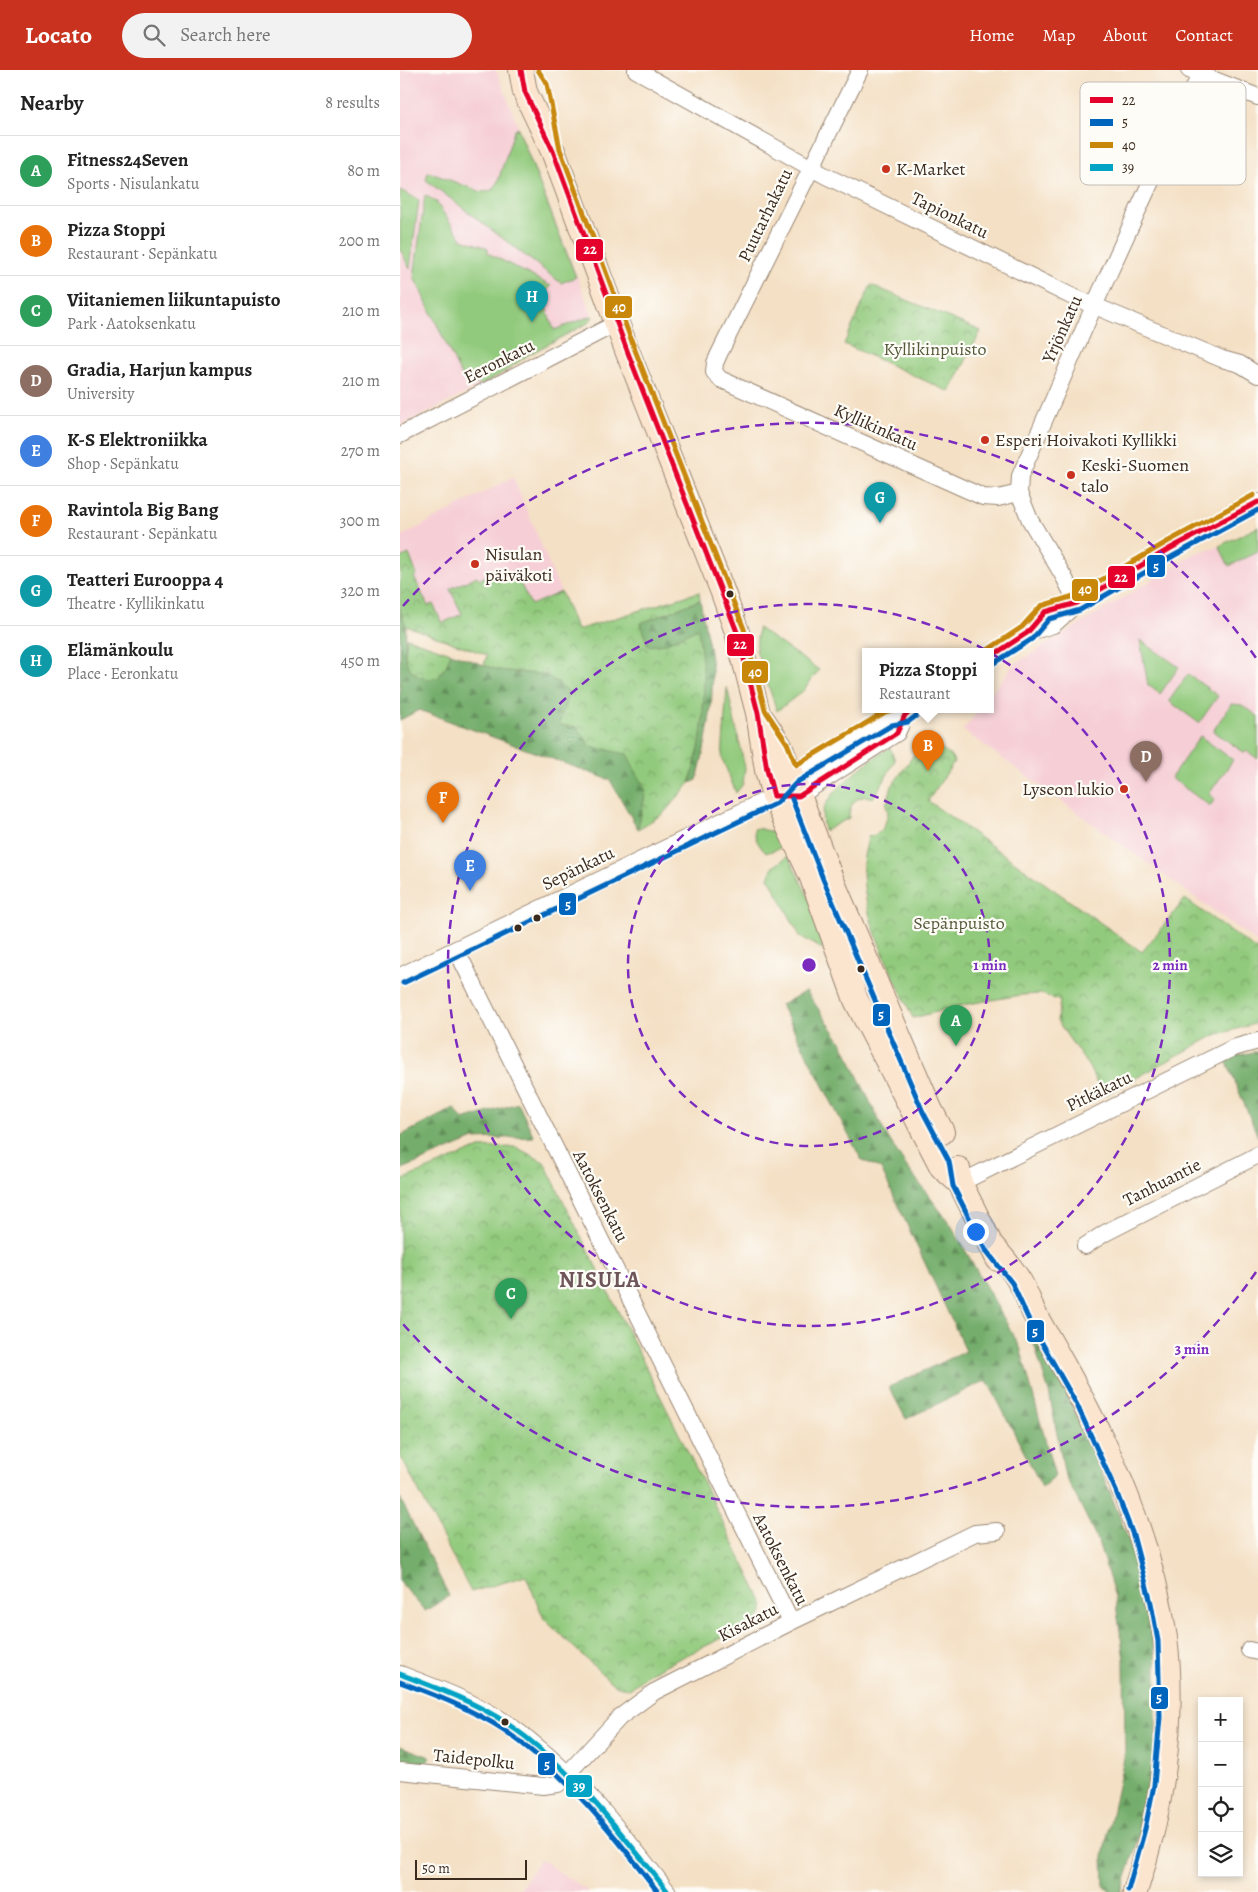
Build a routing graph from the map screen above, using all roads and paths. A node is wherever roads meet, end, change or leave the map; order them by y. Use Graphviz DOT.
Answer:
graph roads {
  1 [pos="521,70"];
  2 [pos="529,70"];
  3 [pos="636,70"];
  4 [pos="860,70"];
  5 [pos="1197,72"];
  6 [pos="1221,82"];
  7 [pos="1246,92"];
  8 [pos="1258,97"];
  9 [pos="553,151"];
  10 [pos="810,168"];
  11 [pos="1147,185"];
  12 [pos="1094,306"];
  13 [pos="617,323"];
  14 [pos="1258,374"];
  15 [pos="720,379"];
  16 [pos="400,435"];
  17 [pos="1019,494"];
  18 [pos="1258,502"];
  19 [pos="1077,603"];
  20 [pos="994,654"];
  21 [pos="758,712"];
  22 [pos="908,713"];
  23 [pos="796,786"];
  24 [pos="774,796"];
  25 [pos="456,949"];
  26 [pos="400,976"];
  27 [pos="1258,1041"];
  28 [pos="1258,1155"];
  29 [pos="960,1183"];
  30 [pos="1085,1246"];
  31 [pos="997,1531"];
  32 [pos="791,1622"];
  33 [pos="400,1674"];
  34 [pos="400,1771"];
  35 [pos="569,1773"];
  36 [pos="668,1892"];
  37 [pos="1135,1892"];
  1 -- 9 [label="main road"];
  2 -- 9 [label="main road"];
  3 -- 10 [label="street, Tapionkatu"];
  4 -- 10 [label="street, Puutarhakatu"];
  5 -- 6 [label="street"];
  7 -- 8 [label="street"];
  9 -- 13 [label="main road"];
  10 -- 12 [label="street, Tapionkatu"];
  10 -- 15 [label="street, Puutarhakatu"];
  11 -- 12 [label="street, Yrjönkatu"];
  12 -- 14 [label="street, Tapionkatu"];
  12 -- 17 [label="street, Yrjönkatu"];
  13 -- 16 [label="street, Eeronkatu"];
  13 -- 21 [label="main road"];
  15 -- 17 [label="street, Kyllikinkatu"];
  17 -- 19 [label="street"];
  18 -- 19 [label="street"];
  19 -- 20 [label="street"];
  21 -- 23 [label="main road"];
  21 -- 24 [label="main road"];
  22 -- 23 [label="street"];
  23 -- 24 [label="street, Sepänkatu"];
  23 -- 29 [label="main road"];
  24 -- 25 [label="street, Sepänkatu"];
  24 -- 29 [label="main road"];
  25 -- 26 [label="street, Sepänkatu"];
  25 -- 32 [label="street, Aatoksenkatu"];
  27 -- 29 [label="street, Pitkäkatu"];
  28 -- 30 [label="street, Tanhuantie"];
  29 -- 37 [label="main road"];
  31 -- 32 [label="street, Kisakatu"];
  32 -- 35 [label="street, Kisakatu"];
  33 -- 35 [label="street"];
  34 -- 35 [label="street, Taidepolku"];
  35 -- 36 [label="street"];
}
